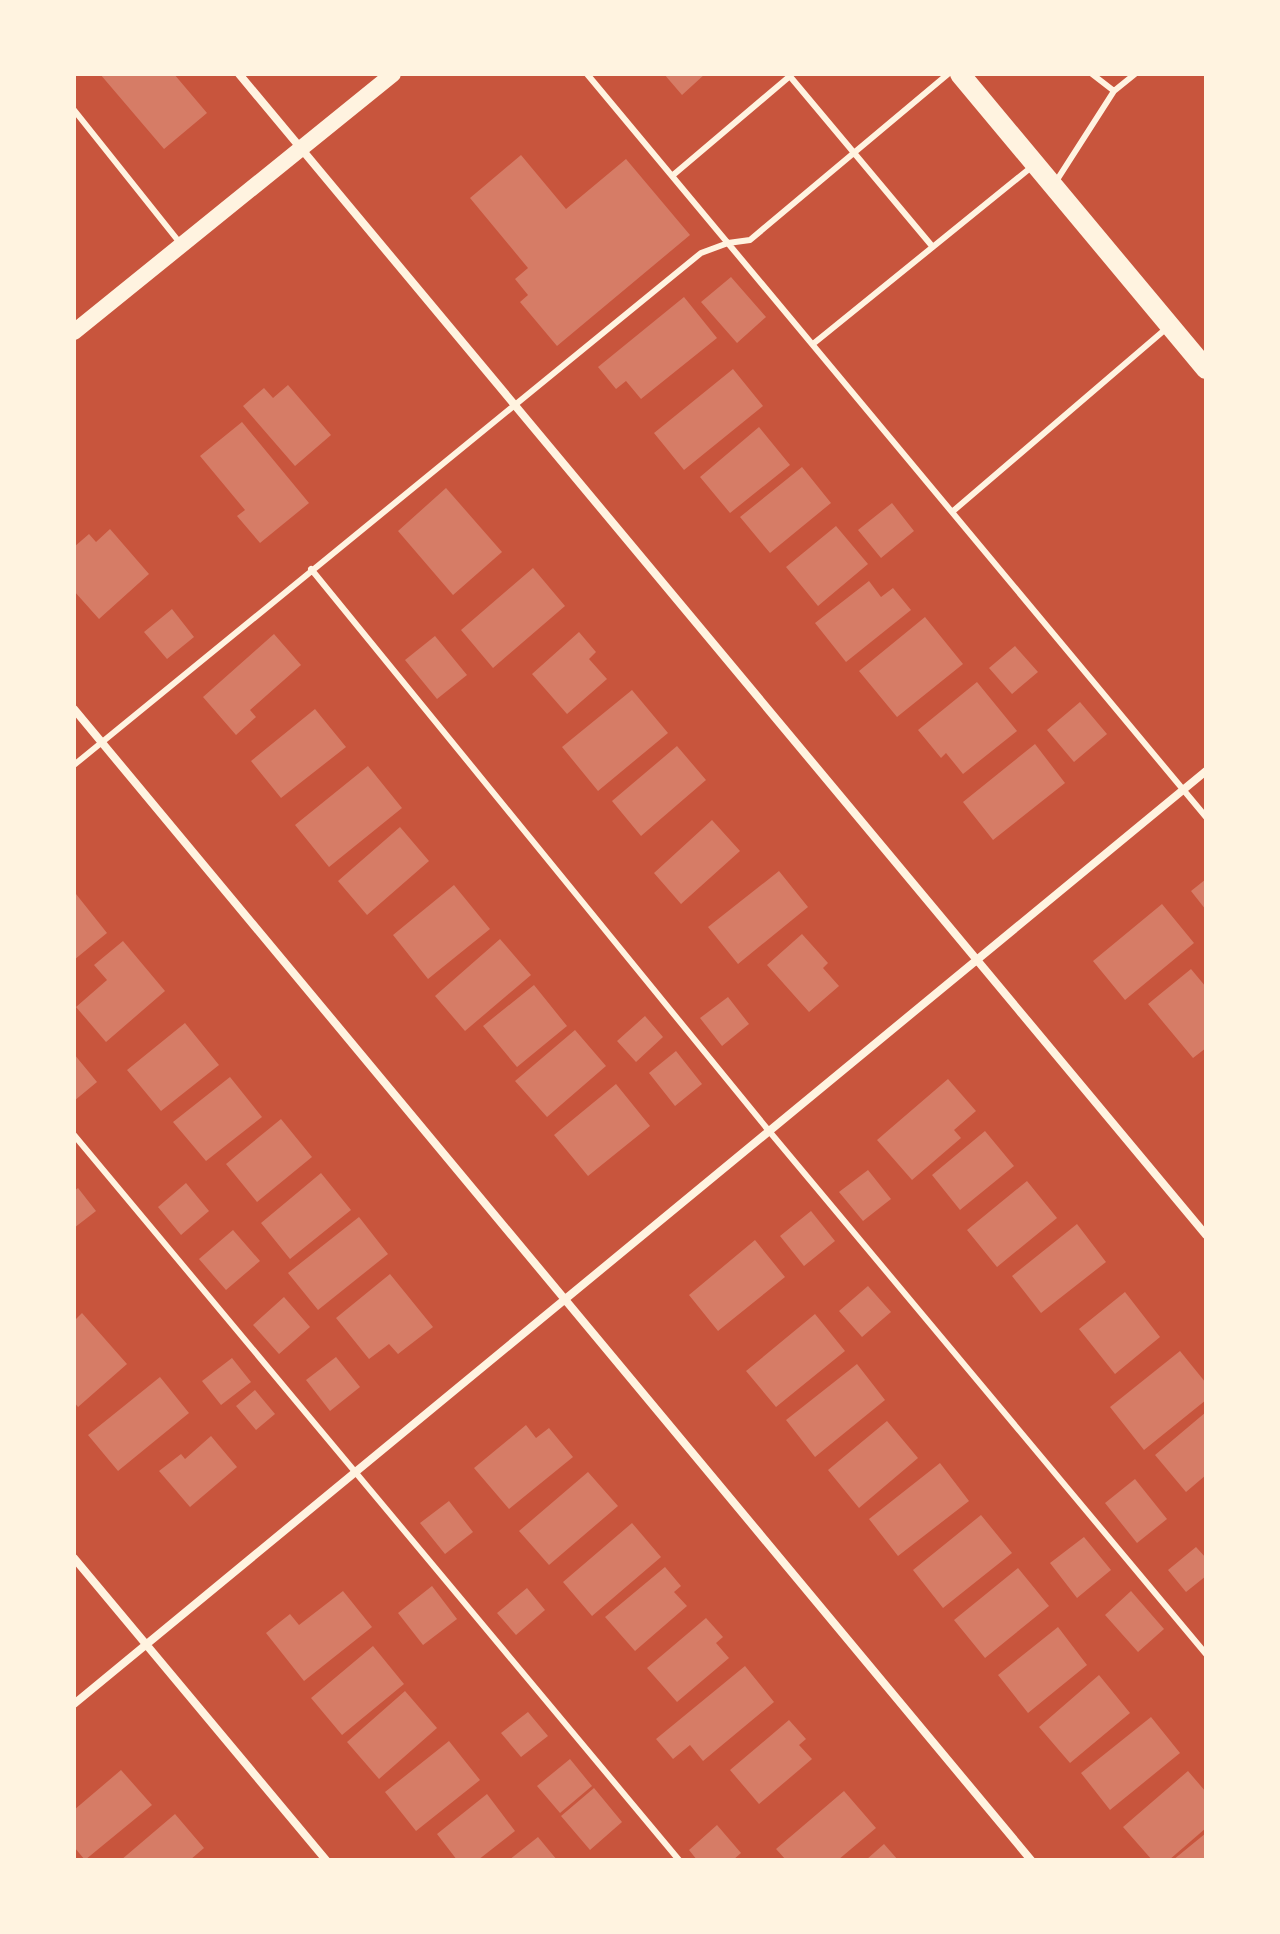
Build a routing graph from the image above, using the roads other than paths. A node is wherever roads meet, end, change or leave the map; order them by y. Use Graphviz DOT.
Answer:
graph roads {
  1 [pos="239,74"];
  2 [pos="393,74"];
  3 [pos="587,74"];
  4 [pos="948,74"];
  5 [pos="960,74"];
  6 [pos="1092,74"];
  7 [pos="1135,74"];
  8 [pos="789,75"];
  9 [pos="1114,91"];
  10 [pos="74,110"];
  11 [pos="302,150"];
  12 [pos="852,154"];
  13 [pos="1035,164"];
  14 [pos="672,176"];
  15 [pos="1053,186"];
  16 [pos="728,243"];
  17 [pos="182,246"];
  18 [pos="932,246"];
  19 [pos="1170,326"];
  20 [pos="74,332"];
  21 [pos="813,344"];
  22 [pos="1206,369"];
  23 [pos="514,404"];
  24 [pos="952,512"];
  25 [pos="311,569"];
  26 [pos="74,709"];
  27 [pos="101,742"];
  28 [pos="74,765"];
  29 [pos="1206,771"];
  30 [pos="1183,790"];
  31 [pos="1206,817"];
  32 [pos="977,960"];
  33 [pos="769,1131"];
  34 [pos="74,1135"];
  35 [pos="1206,1235"];
  36 [pos="566,1299"];
  37 [pos="356,1473"];
  38 [pos="74,1558"];
  39 [pos="146,1645"];
  40 [pos="1206,1654"];
  41 [pos="74,1704"];
  42 [pos="326,1860"];
  43 [pos="679,1860"];
  44 [pos="1031,1860"];
  1 -- 11 [label="street"];
  2 -- 11 [label="main road"];
  3 -- 14 [label="lane"];
  4 -- 12 [label="lane"];
  5 -- 13 [label="main road"];
  6 -- 9 [label="lane"];
  7 -- 9 [label="lane"];
  8 -- 12 [label="lane"];
  8 -- 14 [label="lane"];
  9 -- 15 [label="lane"];
  10 -- 17 [label="lane"];
  11 -- 17 [label="main road"];
  11 -- 23 [label="street"];
  12 -- 16 [label="lane"];
  12 -- 18 [label="lane"];
  13 -- 15 [label="main road"];
  13 -- 18 [label="lane"];
  14 -- 16 [label="lane"];
  15 -- 19 [label="main road"];
  16 -- 21 [label="lane"];
  16 -- 23 [label="lane"];
  17 -- 20 [label="main road"];
  18 -- 21 [label="lane"];
  19 -- 22 [label="main road"];
  19 -- 24 [label="lane"];
  21 -- 24 [label="lane"];
  23 -- 25 [label="lane"];
  23 -- 32 [label="street"];
  24 -- 30 [label="lane"];
  25 -- 27 [label="lane"];
  25 -- 33 [label="lane"];
  26 -- 27 [label="street"];
  27 -- 28 [label="lane"];
  27 -- 36 [label="street"];
  29 -- 30 [label="street"];
  30 -- 31 [label="lane"];
  30 -- 32 [label="street"];
  32 -- 33 [label="street"];
  32 -- 35 [label="street"];
  33 -- 36 [label="street"];
  33 -- 40 [label="lane"];
  34 -- 37 [label="lane"];
  36 -- 37 [label="street"];
  36 -- 44 [label="street"];
  37 -- 39 [label="street"];
  37 -- 43 [label="lane"];
  38 -- 39 [label="street"];
  39 -- 41 [label="street"];
  39 -- 42 [label="street"];
}
